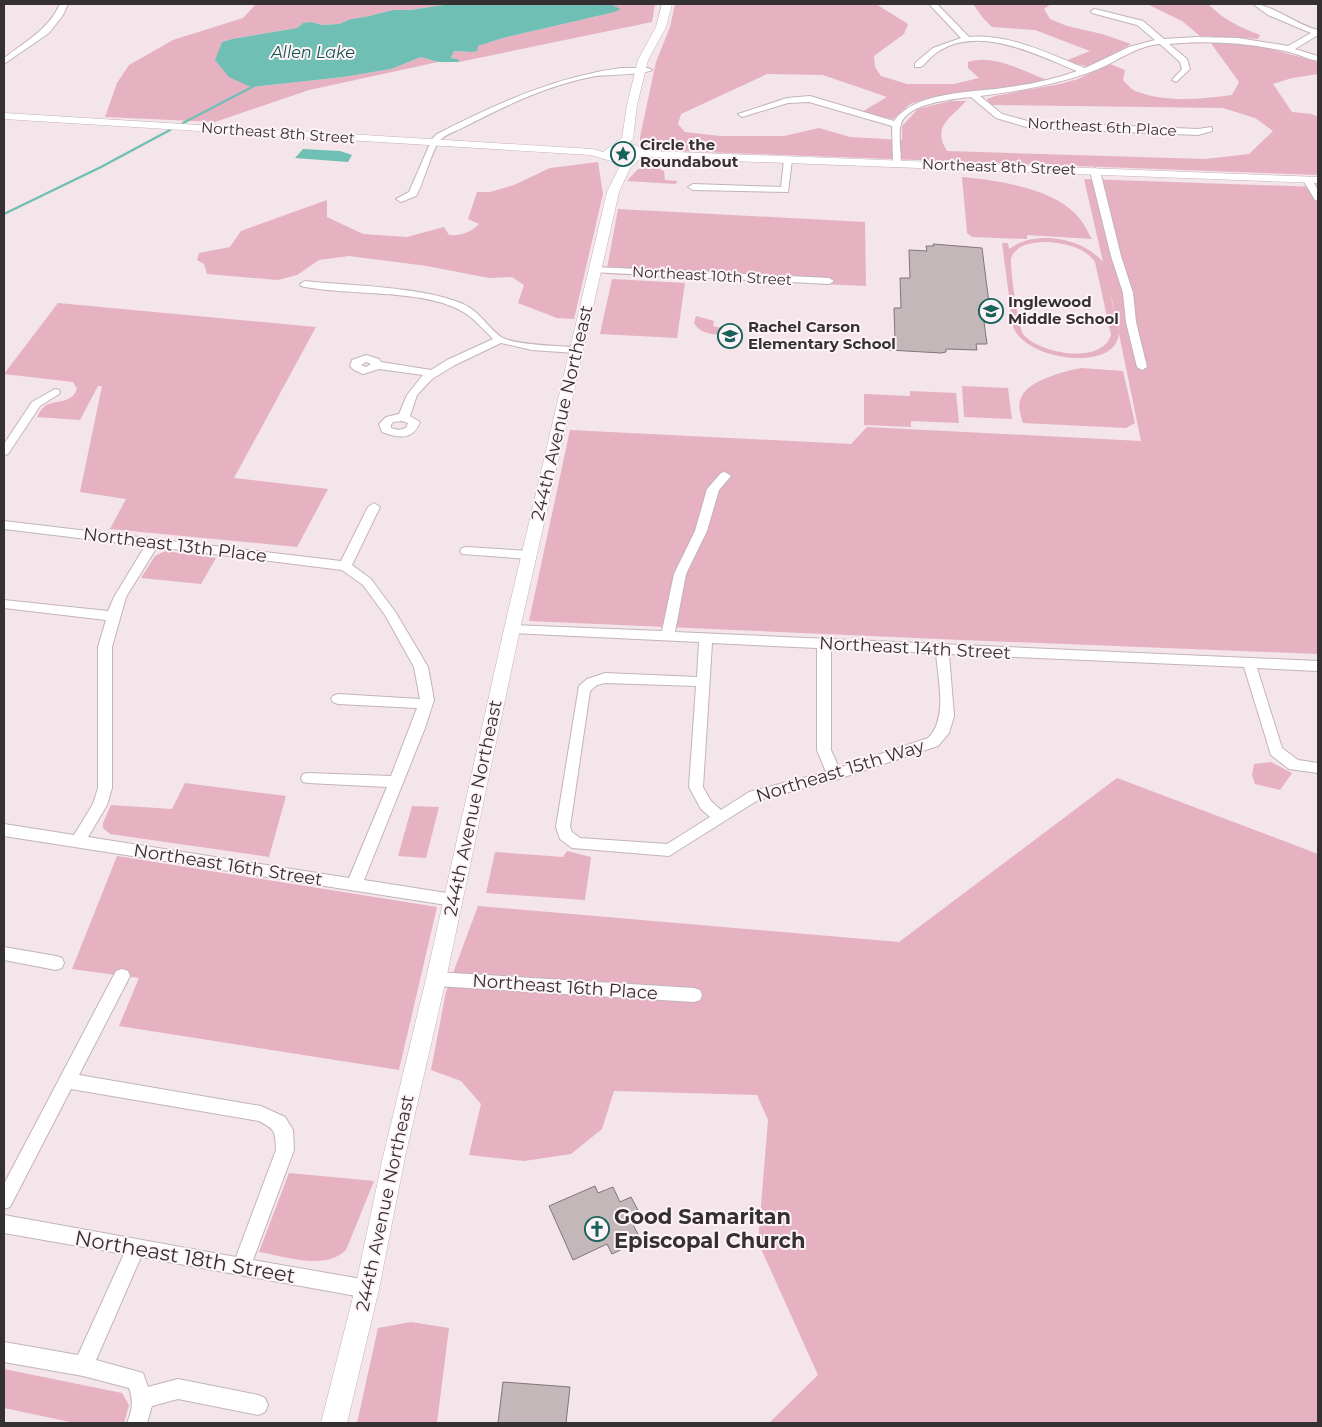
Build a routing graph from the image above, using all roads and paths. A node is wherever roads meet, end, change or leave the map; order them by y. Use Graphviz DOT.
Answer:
graph roads {
  1 [pos="64,4"];
  2 [pos="667,4"];
  3 [pos="933,4"];
  4 [pos="1257,4"];
  5 [pos="1095,11"];
  6 [pos="1317,32"];
  7 [pos="966,39"];
  8 [pos="1161,42"];
  9 [pos="1289,49"];
  10 [pos="1318,59"];
  11 [pos="4,62"];
  12 [pos="918,65"];
  13 [pos="644,70"];
  14 [pos="1084,71"];
  15 [pos="1176,80"];
  16 [pos="974,95"];
  17 [pos="742,114"];
  18 [pos="4,116"];
  19 [pos="896,124"];
  20 [pos="1209,130"];
  21 [pos="434,144"];
  22 [pos="613,152"];
  23 [pos="634,154"];
  24 [pos="788,160"];
  25 [pos="897,163"];
  26 [pos="1095,171"];
  27 [pos="1313,180"];
  28 [pos="693,187"];
  29 [pos="613,192"];
  30 [pos="1318,198"];
  31 [pos="402,199"];
  32 [pos="595,270"];
  33 [pos="829,281"];
  34 [pos="305,284"];
  35 [pos="500,340"];
  36 [pos="575,350"];
  37 [pos="377,365"];
  38 [pos="1142,367"];
  39 [pos="432,373"];
  40 [pos="55,392"];
  41 [pos="404,417"];
  42 [pos="4,452"];
  43 [pos="725,476"];
  44 [pos="374,507"];
  45 [pos="4,525"];
  46 [pos="152,543"];
  47 [pos="466,551"];
  48 [pos="529,555"];
  49 [pos="345,566"];
  50 [pos="4,604"];
  51 [pos="112,616"];
  52 [pos="512,629"];
  53 [pos="668,636"];
  54 [pos="706,638"];
  55 [pos="824,643"];
  56 [pos="942,649"];
  57 [pos="1249,663"];
  58 [pos="1318,666"];
  59 [pos="703,682"];
  60 [pos="338,699"];
  61 [pos="426,704"];
  62 [pos="1318,768"];
  63 [pos="835,775"];
  64 [pos="308,778"];
  65 [pos="396,782"];
  66 [pos="719,818"];
  67 [pos="4,830"];
  68 [pos="78,842"];
  69 [pos="354,885"];
  70 [pos="453,900"];
  71 [pos="4,954"];
  72 [pos="56,962"];
  73 [pos="122,976"];
  74 [pos="436,979"];
  75 [pos="694,995"];
  76 [pos="67,1081"];
  77 [pos="4,1201"];
  78 [pos="4,1224"];
  79 [pos="136,1248"];
  80 [pos="241,1266"];
  81 [pos="367,1289"];
  82 [pos="4,1352"];
  83 [pos="83,1366"];
  84 [pos="143,1398"];
  85 [pos="258,1405"];
  86 [pos="138,1423"];
  87 [pos="334,1423"];
  1 -- 11 [label="street"];
  2 -- 13 [label="street, 244th Avenue Northeast"];
  3 -- 7 [label="street"];
  4 -- 6 [label="street"];
  5 -- 8 [label="street"];
  6 -- 9 [label="street"];
  7 -- 12 [label="street"];
  7 -- 14 [label="street"];
  8 -- 9 [label="street"];
  8 -- 14 [label="street"];
  8 -- 15 [label="street"];
  9 -- 10 [label="street"];
  13 -- 21 [label="street"];
  13 -- 22 [label="street, 244th Avenue Northeast"];
  13 -- 23 [label="street, 244th Avenue Northeast"];
  14 -- 16 [label="street"];
  16 -- 19 [label="street"];
  16 -- 20 [label="street, Northeast 6th Place"];
  17 -- 19 [label="street"];
  18 -- 21 [label="street, Northeast 8th Street"];
  19 -- 25 [label="street"];
  21 -- 22 [label="street, Northeast 8th Street"];
  21 -- 31 [label="street"];
  22 -- 23 [label="street, Northeast 8th Street"];
  22 -- 29 [label="street, 244th Avenue Northeast"];
  23 -- 24 [label="street, Northeast 8th Street"];
  23 -- 29 [label="street, 244th Avenue Northeast"];
  24 -- 25 [label="street, Northeast 8th Street"];
  24 -- 28 [label="street"];
  25 -- 26 [label="street, Northeast 8th Street"];
  26 -- 27 [label="street, Northeast 8th Street"];
  26 -- 38 [label="street"];
  27 -- 30 [label="street"];
  29 -- 32 [label="street, 244th Avenue Northeast"];
  32 -- 33 [label="street, Northeast 10th Street"];
  32 -- 36 [label="street, 244th Avenue Northeast"];
  34 -- 35 [label="street"];
  35 -- 36 [label="street"];
  35 -- 39 [label="street"];
  36 -- 48 [label="street, 244th Avenue Northeast"];
  37 -- 39 [label="street"];
  39 -- 41 [label="street"];
  40 -- 42 [label="street"];
  43 -- 53 [label="street"];
  44 -- 49 [label="street"];
  45 -- 46 [label="street, Northeast 13th Place"];
  46 -- 49 [label="street, Northeast 13th Place"];
  46 -- 51 [label="street"];
  47 -- 48 [label="street"];
  48 -- 52 [label="street, 244th Avenue Northeast"];
  49 -- 61 [label="street"];
  50 -- 51 [label="street"];
  51 -- 68 [label="street"];
  52 -- 53 [label="street, Northeast 14th Street"];
  52 -- 70 [label="street, 244th Avenue Northeast"];
  53 -- 54 [label="street, Northeast 14th Street"];
  54 -- 55 [label="street, Northeast 14th Street"];
  54 -- 59 [label="street"];
  55 -- 56 [label="street, Northeast 14th Street"];
  55 -- 63 [label="street"];
  56 -- 57 [label="street, Northeast 14th Street"];
  56 -- 63 [label="street, Northeast 15th Way"];
  57 -- 58 [label="street, Northeast 14th Street"];
  57 -- 62 [label="street"];
  59 -- 66 [label="street"];
  59 -- 66 [label="street, Northeast 15th Way"];
  60 -- 61 [label="street"];
  61 -- 65 [label="street"];
  63 -- 66 [label="street, Northeast 15th Way"];
  64 -- 65 [label="street"];
  65 -- 69 [label="street"];
  67 -- 68 [label="street, Northeast 16th Street"];
  68 -- 69 [label="street, Northeast 16th Street"];
  69 -- 70 [label="street, Northeast 16th Street"];
  70 -- 74 [label="street, 244th Avenue Northeast"];
  71 -- 72 [label="street"];
  73 -- 76 [label="street"];
  74 -- 75 [label="street, Northeast 16th Place"];
  74 -- 81 [label="street, 244th Avenue Northeast"];
  76 -- 77 [label="street"];
  76 -- 80 [label="street"];
  78 -- 79 [label="street, Northeast 18th Street"];
  79 -- 80 [label="street, Northeast 18th Street"];
  79 -- 83 [label="street"];
  80 -- 81 [label="street, Northeast 18th Street"];
  81 -- 87 [label="street, 244th Avenue Northeast"];
  82 -- 83 [label="street"];
  83 -- 84 [label="street"];
  84 -- 85 [label="street"];
  84 -- 86 [label="street"];
}
